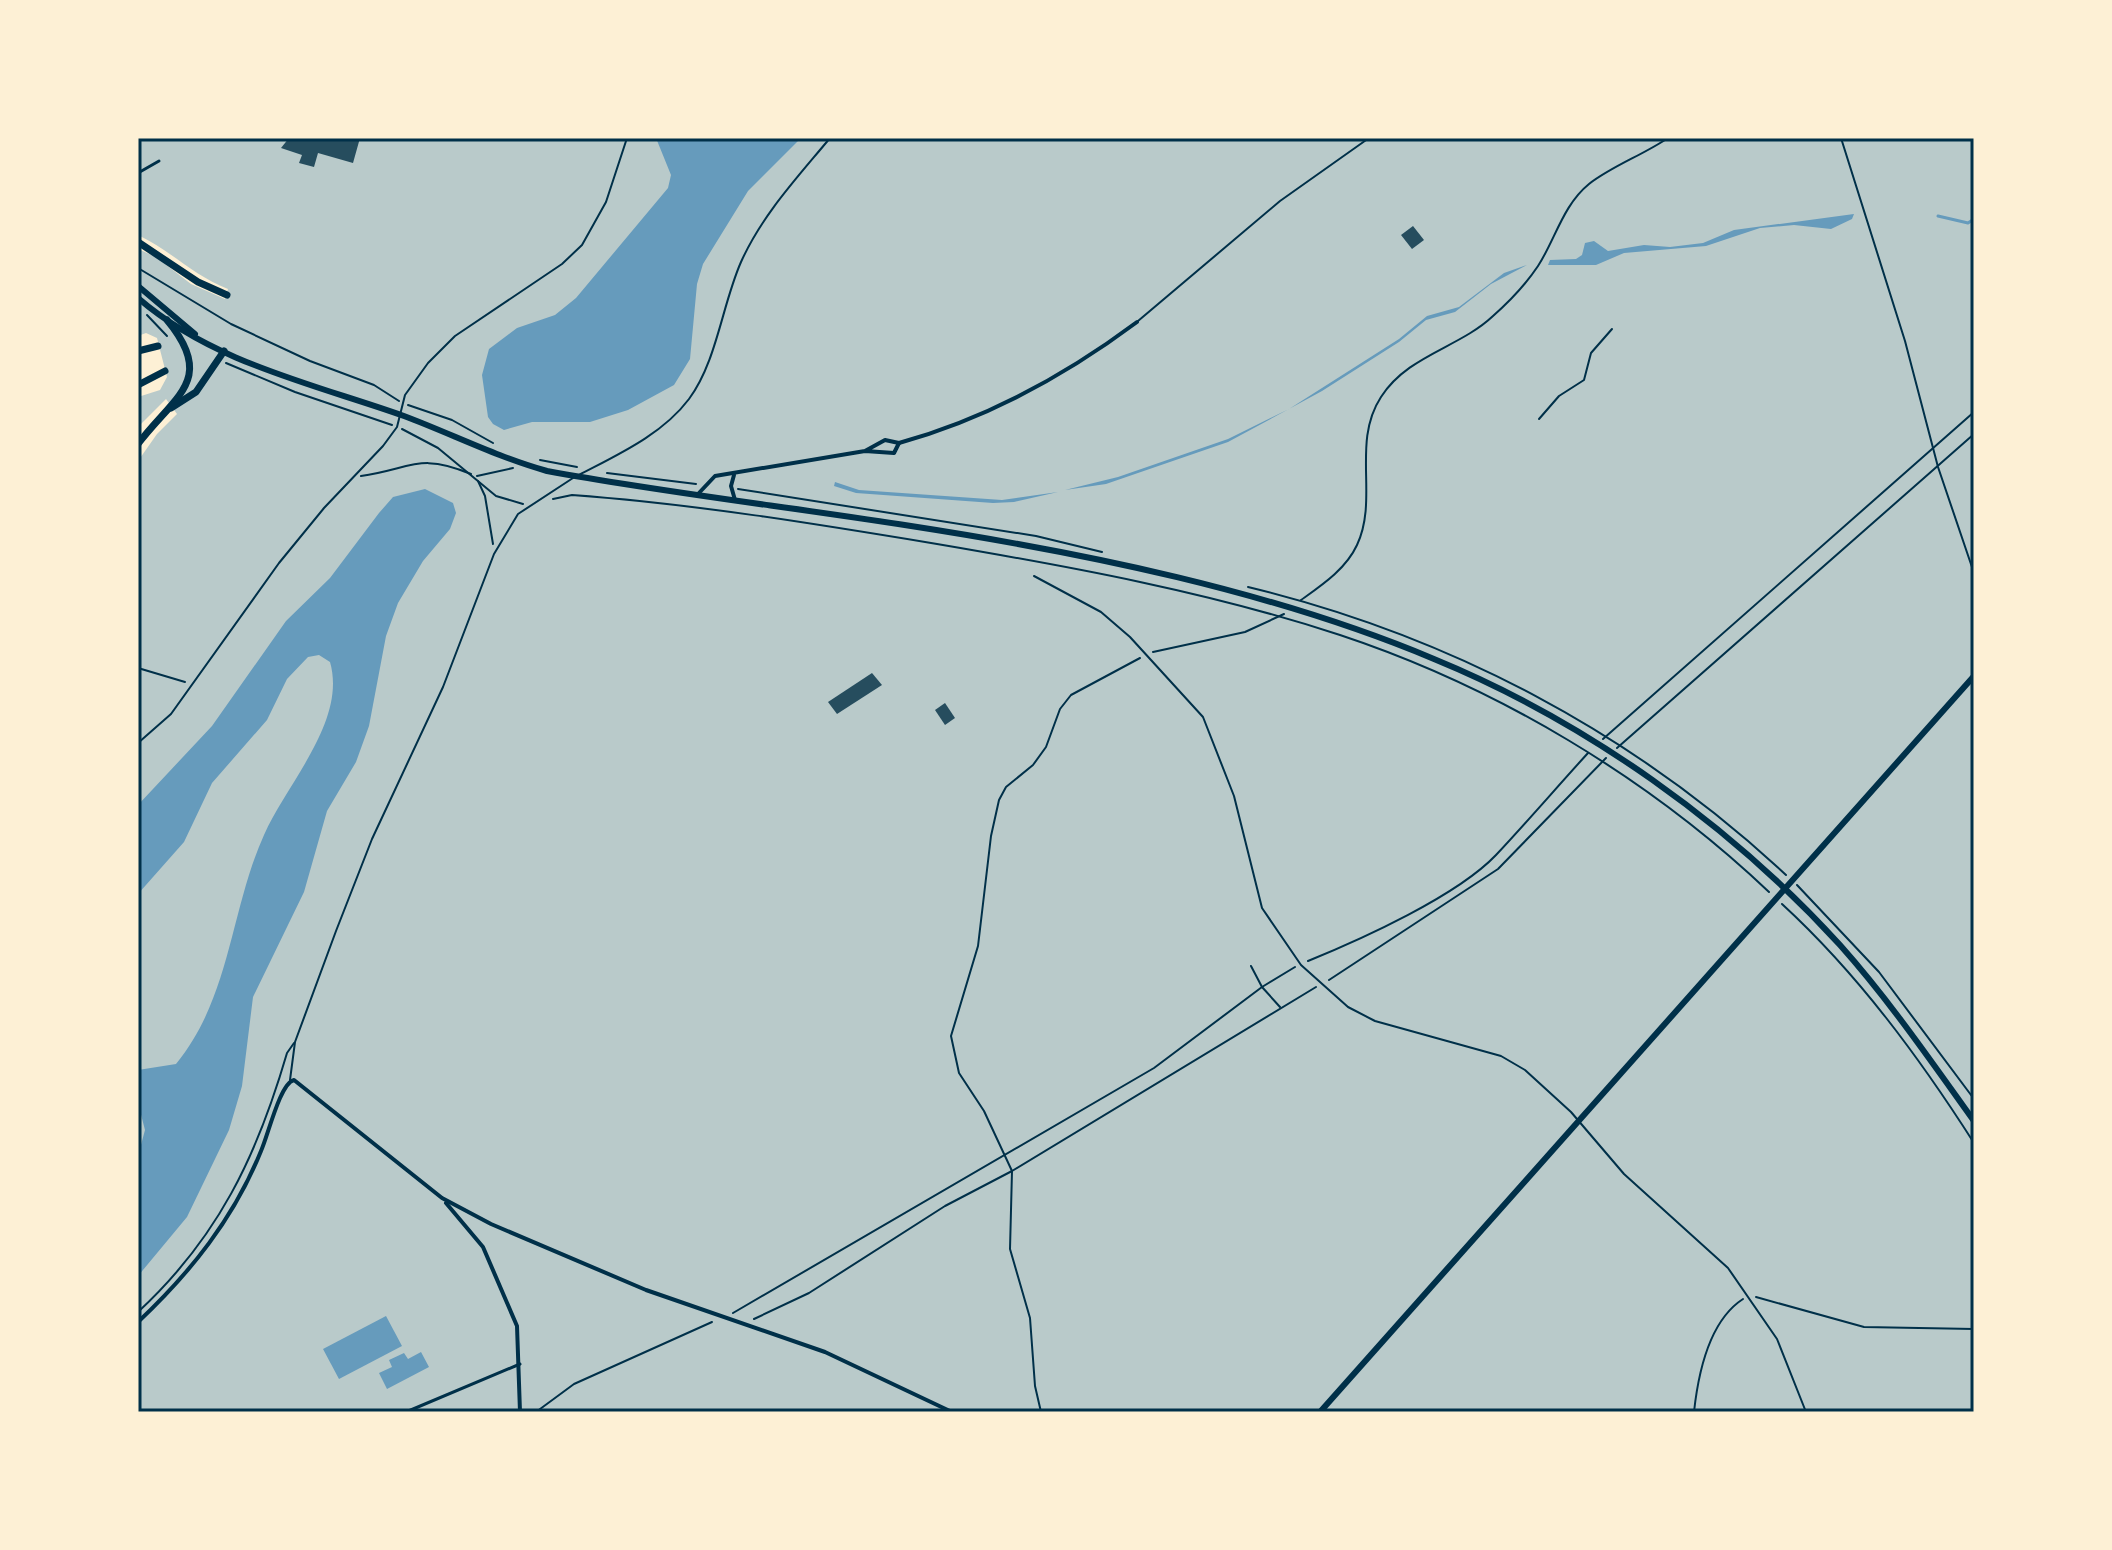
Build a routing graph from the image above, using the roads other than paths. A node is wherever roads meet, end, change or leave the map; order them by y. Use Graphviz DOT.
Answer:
graph roads {
  1 [pos="627,138"];
  2 [pos="830,138"];
  3 [pos="1369,138"];
  4 [pos="159,161"];
  5 [pos="138,173"];
  6 [pos="138,242"];
  7 [pos="138,286"];
  8 [pos="227,295"];
  9 [pos="138,298"];
  10 [pos="167,320"];
  11 [pos="1137,322"];
  12 [pos="208,343"];
  13 [pos="158,346"];
  14 [pos="138,351"];
  15 [pos="224,351"];
  16 [pos="165,371"];
  17 [pos="138,382"];
  18 [pos="166,412"];
  19 [pos="401,415"];
  20 [pos="899,443"];
  21 [pos="138,444"];
  22 [pos="865,451"];
  23 [pos="734,475"];
  24 [pos="576,477"];
  25 [pos="698,494"];
  26 [pos="735,500"];
  27 [pos="1034,576"];
  28 [pos="1974,676"];
  29 [pos="138,743"];
  30 [pos="1784,889"];
  31 [pos="295,1042"];
  32 [pos="290,1080"];
  33 [pos="1578,1121"];
  34 [pos="1974,1121"];
  35 [pos="442,1198"];
  36 [pos="138,1312"];
  37 [pos="138,1322"];
  38 [pos="520,1364"];
  39 [pos="406,1412"];
  40 [pos="520,1412"];
  41 [pos="952,1412"];
  42 [pos="1320,1412"];
  43 [pos="1806,1412"];
  1 -- 19 [label="lane"];
  2 -- 24 [label="lane"];
  3 -- 11 [label="lane"];
  4 -- 5 [label="street"];
  6 -- 8 [label="highway"];
  7 -- 12 [label="main road"];
  9 -- 10 [label="main road"];
  10 -- 12 [label="main road"];
  10 -- 18 [label="highway"];
  11 -- 20 [label="street"];
  12 -- 15 [label="main road"];
  13 -- 14 [label="highway"];
  15 -- 18 [label="highway"];
  15 -- 19 [label="main road"];
  16 -- 17 [label="highway"];
  18 -- 21 [label="highway"];
  19 -- 24 [label="main road"];
  19 -- 29 [label="lane"];
  20 -- 22 [label="street"];
  20 -- 22 [label="street"];
  22 -- 23 [label="street"];
  23 -- 25 [label="street"];
  23 -- 26 [label="street"];
  24 -- 25 [label="main road"];
  24 -- 31 [label="lane"];
  25 -- 26 [label="main road"];
  26 -- 30 [label="main road"];
  27 -- 33 [label="lane"];
  28 -- 30 [label="main road"];
  30 -- 33 [label="main road"];
  30 -- 34 [label="main road"];
  31 -- 32 [label="lane"];
  31 -- 36 [label="lane"];
  32 -- 35 [label="street"];
  32 -- 37 [label="street"];
  33 -- 42 [label="main road"];
  33 -- 43 [label="lane"];
  35 -- 38 [label="street"];
  35 -- 41 [label="street"];
  38 -- 39 [label="street"];
  38 -- 40 [label="street"];
}
